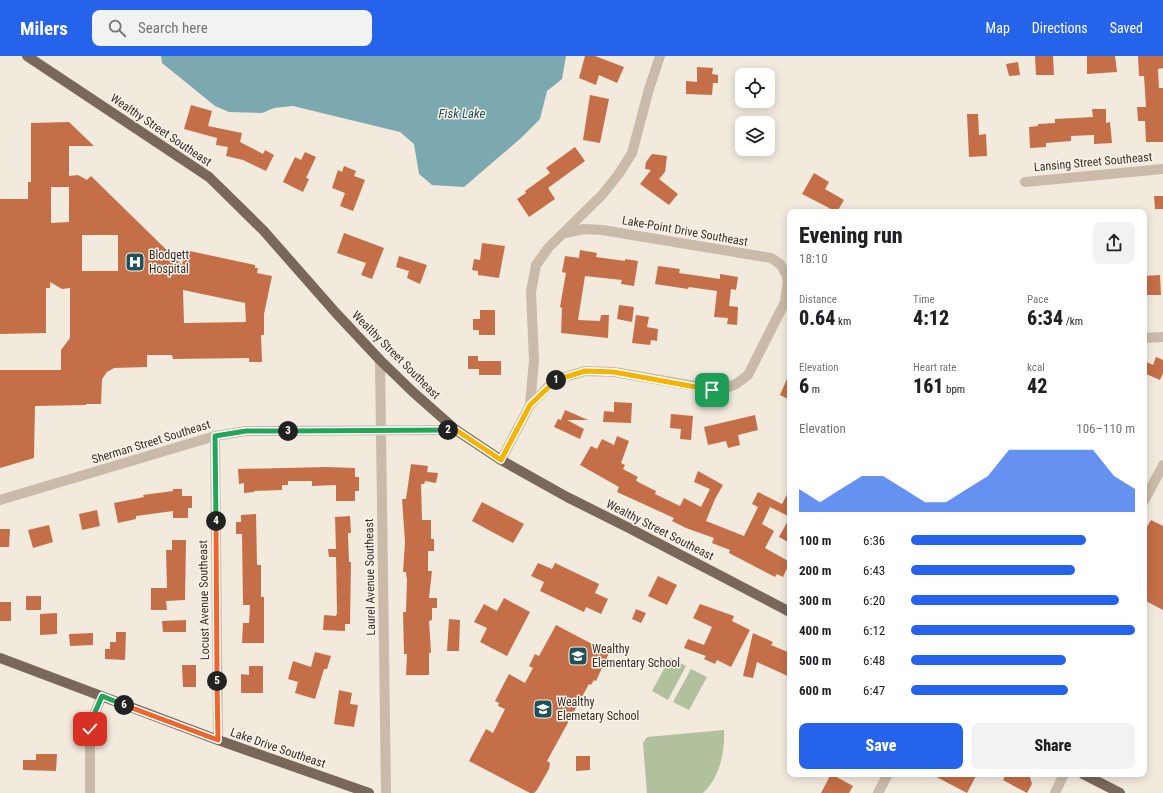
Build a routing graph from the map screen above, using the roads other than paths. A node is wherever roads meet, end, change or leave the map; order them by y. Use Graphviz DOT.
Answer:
graph roads {
  1 [pos="27,56"];
  2 [pos="660,56"];
  3 [pos="1163,169"];
  4 [pos="1025,182"];
  5 [pos="565,233"];
  6 [pos="787,278"];
  7 [pos="787,292"];
  8 [pos="1163,336"];
  9 [pos="1147,338"];
  10 [pos="380,360"];
  11 [pos="530,405"];
  12 [pos="380,430"];
  13 [pos="456,430"];
  14 [pos="215,436"];
  15 [pos="501,460"];
  16 [pos="1163,465"];
  17 [pos="1147,495"];
  18 [pos="0,500"];
  19 [pos="787,610"];
  20 [pos="0,658"];
  21 [pos="102,696"];
  22 [pos="218,740"];
  23 [pos="886,777"];
  24 [pos="1063,777"];
  25 [pos="1090,777"];
  26 [pos="90,793"];
  27 [pos="369,793"];
  28 [pos="386,793"];
  29 [pos="878,793"];
  30 [pos="1055,793"];
  31 [pos="1120,793"];
  1 -- 10 [label="main road, Wealthy Street Southeast"];
  2 -- 5 [label="street"];
  3 -- 4 [label="street, Lansing Street Southeast"];
  5 -- 6 [label="street, Lake-Point Drive Southeast"];
  5 -- 11 [label="street"];
  7 -- 11 [label="street, Lake-Point Drive Southeast"];
  8 -- 9 [label="street"];
  10 -- 12 [label="street, Laurel Avenue Southeast"];
  10 -- 13 [label="main road, Wealthy Street Southeast"];
  11 -- 15 [label="street"];
  12 -- 13 [label="street, Sherman Street Southeast"];
  12 -- 14 [label="street, Sherman Street Southeast"];
  12 -- 28 [label="street, Laurel Avenue Southeast"];
  13 -- 15 [label="main road, Wealthy Street Southeast"];
  14 -- 18 [label="street, Sherman Street Southeast"];
  14 -- 22 [label="street, Locust Avenue Southeast"];
  15 -- 19 [label="main road, Wealthy Street Southeast"];
  16 -- 17 [label="street"];
  20 -- 21 [label="main road, Lake Drive Southeast"];
  21 -- 22 [label="main road, Lake Drive Southeast"];
  21 -- 26 [label="street"];
  22 -- 27 [label="main road, Lake Drive Southeast"];
  23 -- 29 [label="street"];
  24 -- 30 [label="street"];
  25 -- 31 [label="main road"];
}
